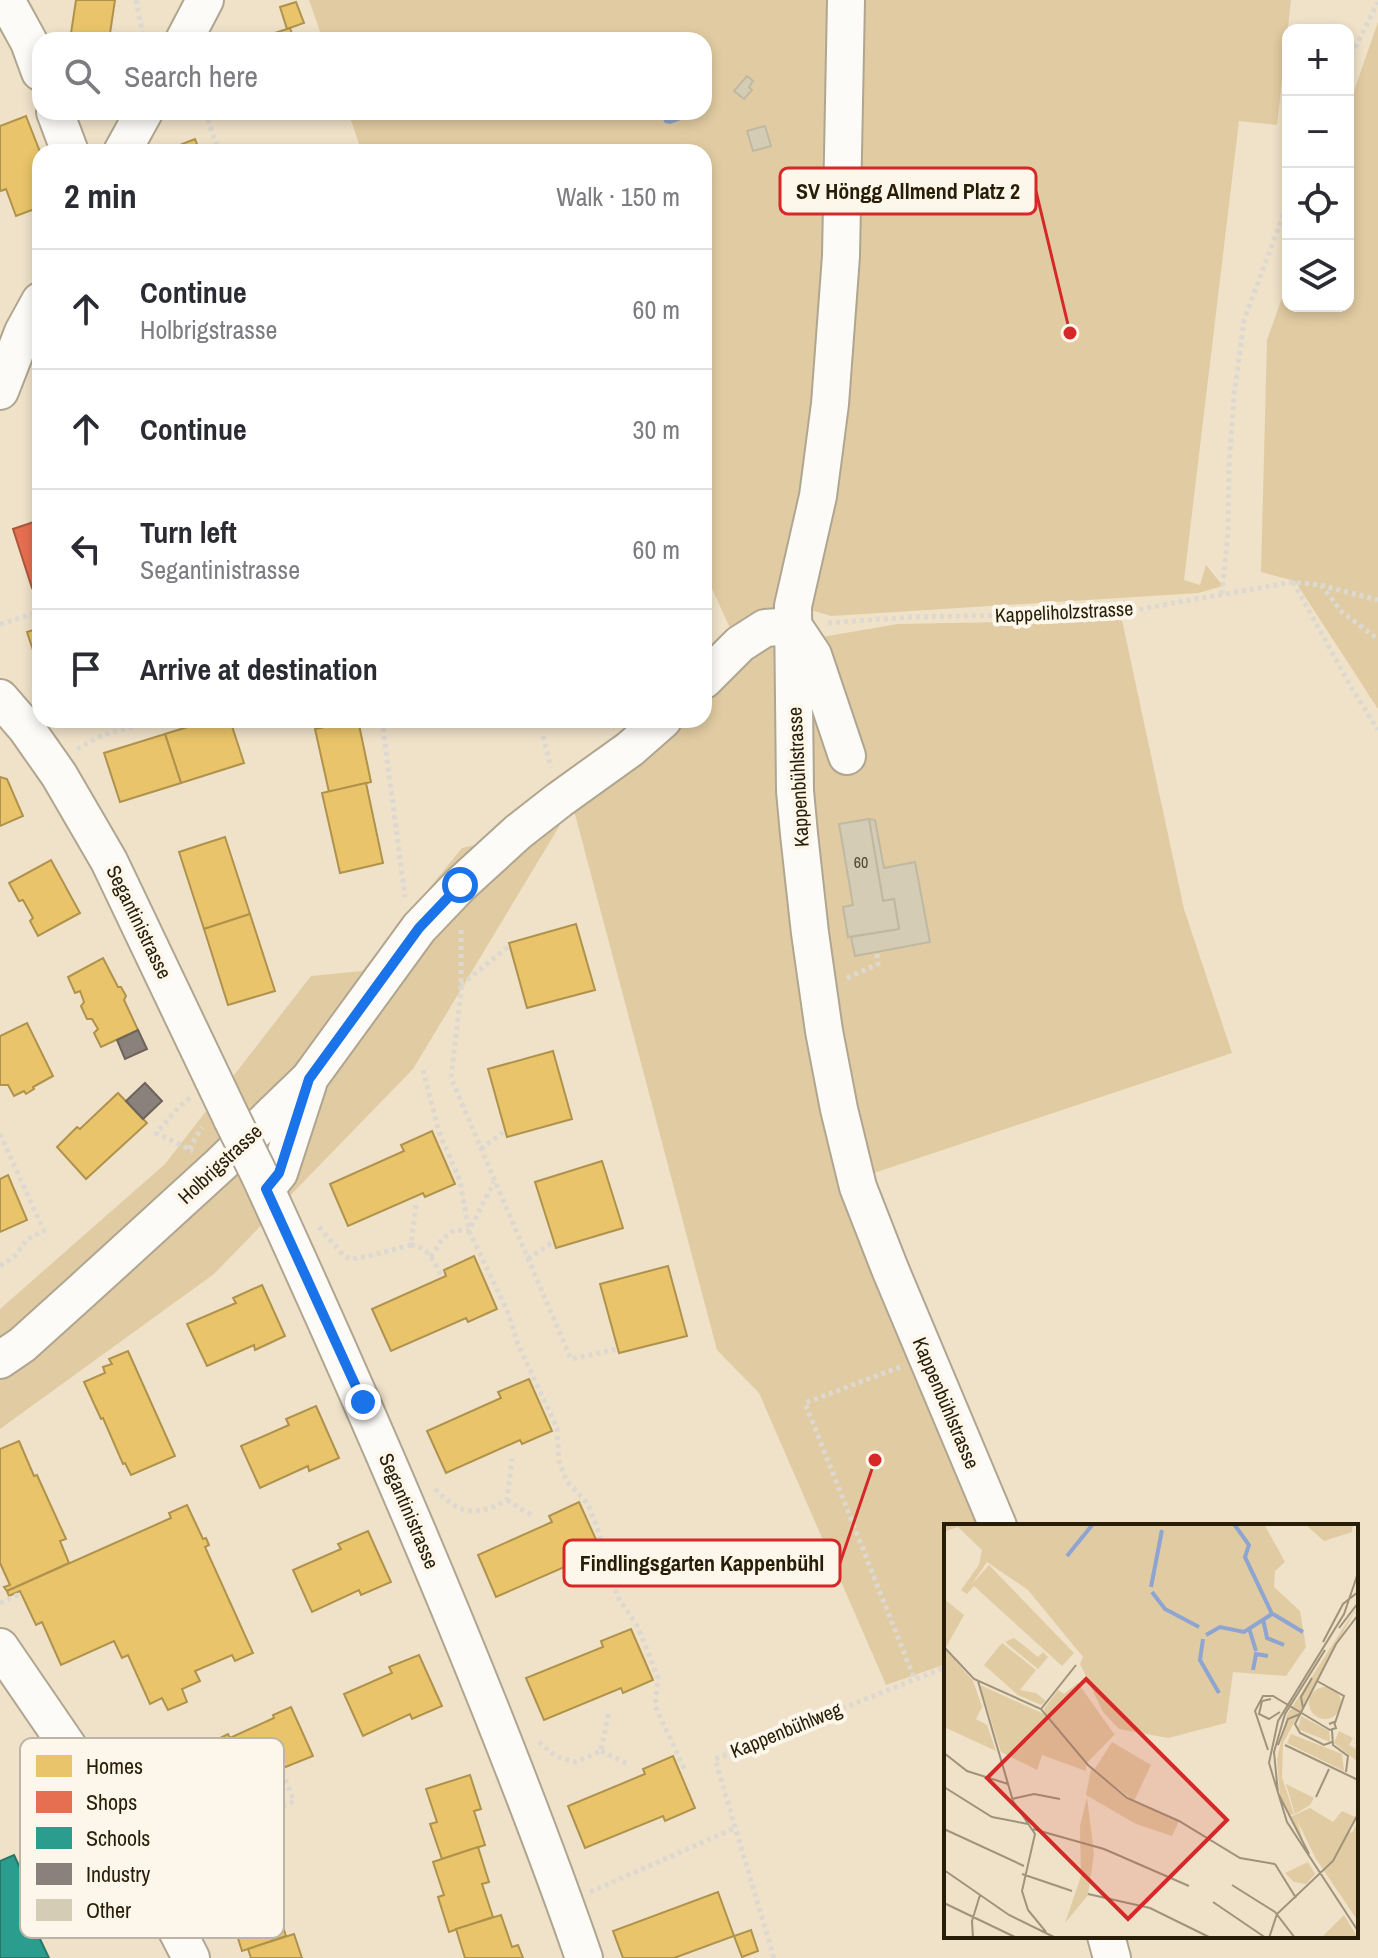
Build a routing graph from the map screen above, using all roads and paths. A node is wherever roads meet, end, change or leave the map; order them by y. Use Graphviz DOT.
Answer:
graph roads {
  1 [pos="6,0"];
  2 [pos="136,0"];
  3 [pos="205,0"];
  4 [pos="846,0"];
  5 [pos="1378,2"];
  6 [pos="142,32"];
  7 [pos="188,32"];
  8 [pos="32,50"];
  9 [pos="1354,50"];
  10 [pos="58,120"];
  11 [pos="140,120"];
  12 [pos="208,120"];
  13 [pos="67,144"];
  14 [pos="126,144"];
  15 [pos="216,144"];
  16 [pos="1282,218"];
  17 [pos="32,320"];
  18 [pos="0,391"];
  19 [pos="1293,582"];
  20 [pos="1320,585"];
  21 [pos="1222,594"];
  22 [pos="1378,600"];
  23 [pos="32,614"];
  24 [pos="0,624"];
  25 [pos="794,626"];
  26 [pos="1378,639"];
  27 [pos="712,672"];
  28 [pos="0,698"];
  29 [pos="128,728"];
  30 [pos="383,728"];
  31 [pos="654,728"];
  32 [pos="1378,730"];
  33 [pos="69,753"];
  34 [pos="847,756"];
  35 [pos="460,885"];
  36 [pos="419,928"];
  37 [pos="509,946"];
  38 [pos="877,952"];
  39 [pos="838,982"];
  40 [pos="461,986"];
  41 [pos="423,1070"];
  42 [pos="309,1079"];
  43 [pos="180,1106"];
  44 [pos="217,1123"];
  45 [pos="505,1131"];
  46 [pos="0,1134"];
  47 [pos="191,1144"];
  48 [pos="182,1146"];
  49 [pos="481,1149"];
  50 [pos="495,1181"];
  51 [pos="262,1182"];
  52 [pos="416,1205"];
  53 [pos="318,1225"];
  54 [pos="469,1231"];
  55 [pos="554,1241"];
  56 [pos="411,1245"];
  57 [pos="431,1257"];
  58 [pos="528,1259"];
  59 [pos="0,1266"];
  60 [pos="442,1278"];
  61 [pos="618,1349"];
  62 [pos="927,1357"];
  63 [pos="0,1360"];
  64 [pos="512,1459"];
  65 [pos="431,1480"];
  66 [pos="507,1500"];
  67 [pos="531,1515"];
  68 [pos="997,1524"];
  69 [pos="22,1593"];
  70 [pos="0,1603"];
  71 [pos="0,1647"];
  72 [pos="944,1668"];
  73 [pos="914,1678"];
  74 [pos="609,1711"];
  75 [pos="533,1731"];
  76 [pos="62,1738"];
  77 [pos="601,1751"];
  78 [pos="628,1764"];
  79 [pos="686,1772"];
  80 [pos="285,1779"];
  81 [pos="284,1806"];
  82 [pos="735,1828"];
  83 [pos="582,1895"];
  84 [pos="181,1938"];
  85 [pos="1107,1938"];
  86 [pos="191,1958"];
  87 [pos="584,1958"];
  88 [pos="774,1958"];
  89 [pos="1112,1958"];
  1 -- 8 [label="street"];
  2 -- 6 [label="path"];
  3 -- 7 [label="street"];
  4 -- 25 [label="street, Kappenbühlstrasse"];
  5 -- 9 [label="path"];
  10 -- 13 [label="street"];
  11 -- 14 [label="street"];
  12 -- 15 [label="path"];
  16 -- 21 [label="path"];
  17 -- 18 [label="street"];
  19 -- 20 [label="path, Kappeliholzstrasse"];
  19 -- 21 [label="path, Kappeliholzstrasse"];
  19 -- 32 [label="path"];
  20 -- 22 [label="path, Kappeliholzstrasse"];
  20 -- 26 [label="path"];
  21 -- 25 [label="path, Kappeliholzstrasse"];
  23 -- 24 [label="path"];
  25 -- 27 [label="street"];
  25 -- 34 [label="street"];
  25 -- 62 [label="street, Kappenbühlstrasse"];
  28 -- 44 [label="street, Segantinistrasse"];
  29 -- 33 [label="path"];
  30 -- 36 [label="path"];
  31 -- 35 [label="street, Holbrigstrasse"];
  35 -- 36 [label="street, Holbrigstrasse"];
  35 -- 40 [label="path"];
  36 -- 42 [label="street, Holbrigstrasse"];
  37 -- 40 [label="path"];
  38 -- 39 [label="path"];
  40 -- 49 [label="path"];
  41 -- 54 [label="path"];
  42 -- 51 [label="street"];
  42 -- 63 [label="street, Holbrigstrasse"];
  43 -- 48 [label="path"];
  44 -- 47 [label="path"];
  44 -- 51 [label="street, Segantinistrasse, bridge"];
  45 -- 49 [label="path"];
  46 -- 59 [label="path"];
  49 -- 50 [label="path"];
  50 -- 54 [label="path"];
  50 -- 58 [label="path"];
  51 -- 87 [label="street, Segantinistrasse"];
  52 -- 56 [label="path"];
  53 -- 56 [label="path"];
  54 -- 57 [label="path"];
  54 -- 79 [label="path"];
  55 -- 58 [label="path"];
  56 -- 57 [label="path"];
  57 -- 60 [label="path"];
  58 -- 61 [label="path"];
  62 -- 68 [label="street, Kappenbühlstrasse"];
  62 -- 73 [label="path"];
  64 -- 66 [label="path"];
  65 -- 66 [label="path"];
  66 -- 67 [label="path"];
  69 -- 70 [label="path"];
  71 -- 76 [label="street"];
  72 -- 73 [label="path, Kappenbühlweg"];
  73 -- 82 [label="path, Kappenbühlweg"];
  74 -- 77 [label="path"];
  75 -- 77 [label="path"];
  77 -- 78 [label="path"];
  80 -- 81 [label="path"];
  82 -- 83 [label="path"];
  82 -- 88 [label="path"];
  84 -- 86 [label="street"];
  85 -- 89 [label="street"];
}
